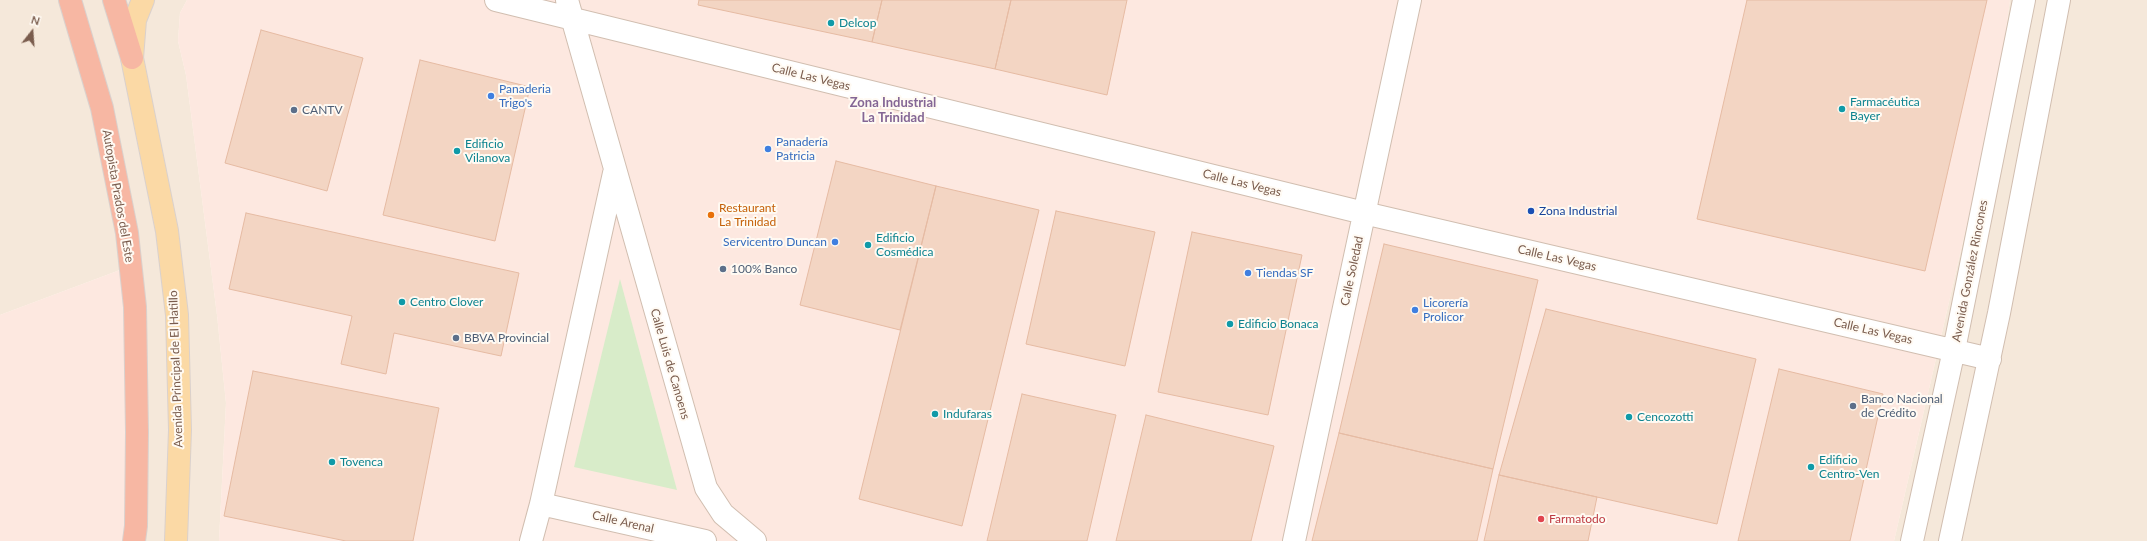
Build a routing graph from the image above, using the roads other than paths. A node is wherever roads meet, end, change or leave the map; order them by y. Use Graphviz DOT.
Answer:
graph roads {
  1 [pos="114,0"];
  2 [pos="143,0"];
  3 [pos="496,0"];
  4 [pos="1410,0"];
  5 [pos="2024,0"];
  6 [pos="2059,0"];
  7 [pos="70,1"];
  8 [pos="570,9"];
  9 [pos="132,58"];
  10 [pos="615,170"];
  11 [pos="1364,214"];
  12 [pos="1954,350"];
  13 [pos="1990,359"];
  14 [pos="541,504"];
  15 [pos="134,541"];
  16 [pos="176,541"];
  17 [pos="531,541"];
  18 [pos="705,541"];
  19 [pos="755,541"];
  20 [pos="1294,541"];
  21 [pos="1912,541"];
  22 [pos="1950,541"];
  1 -- 9 [label="highway"];
  2 -- 9 [label="main road, Avenida Principal de El Hatillo"];
  3 -- 8 [label="street, Calle Las Vegas"];
  4 -- 11 [label="street, Calle Soledad"];
  5 -- 12 [label="street, Avenida González Rincones"];
  6 -- 13 [label="street"];
  7 -- 15 [label="highway, Autopista Prados del Este"];
  8 -- 10 [label="street, Calle Luis de Canoens"];
  8 -- 11 [label="street, Calle Las Vegas"];
  9 -- 16 [label="main road, Avenida Principal de El Hatillo"];
  10 -- 14 [label="street, Calle Luis de Canoens"];
  10 -- 19 [label="street, Calle Luis de Canoens"];
  11 -- 12 [label="street, Calle Las Vegas"];
  11 -- 20 [label="street, Calle Soledad"];
  12 -- 13 [label="street, Calle Las Vegas"];
  12 -- 21 [label="street, Avenida González Rincones"];
  13 -- 22 [label="street"];
  14 -- 17 [label="street, Calle Luis de Canoens"];
  14 -- 18 [label="street, Calle Arenal"];
}
